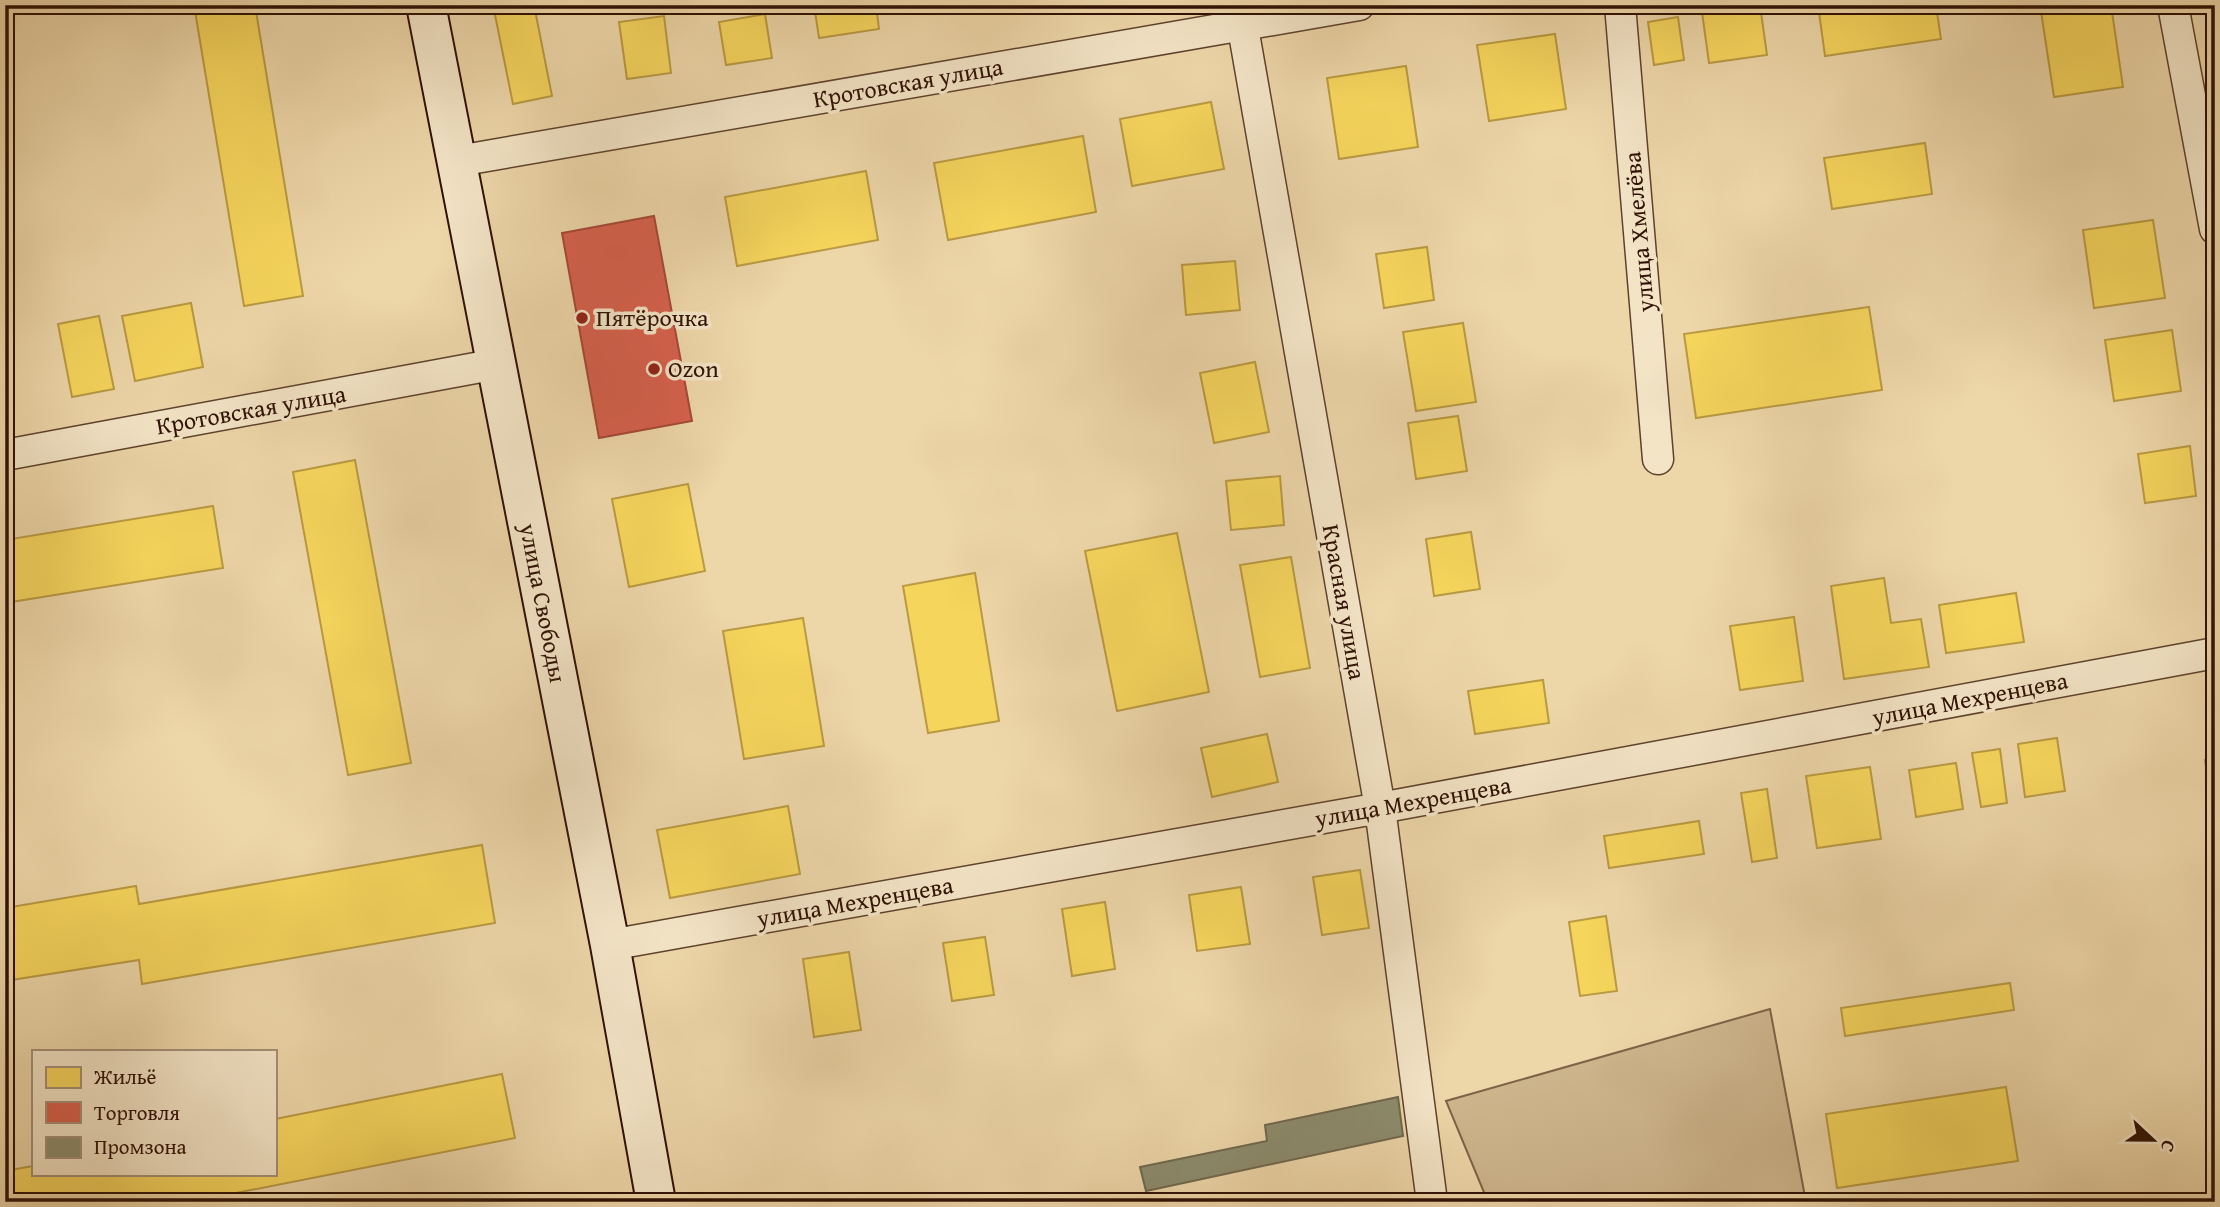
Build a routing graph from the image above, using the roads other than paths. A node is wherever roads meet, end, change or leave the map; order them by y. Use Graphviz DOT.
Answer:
graph roads {
  1 [pos="426,5"];
  2 [pos="1359,5"];
  3 [pos="1620,5"];
  4 [pos="2173,5"];
  5 [pos="1241,15"];
  6 [pos="458,161"];
  7 [pos="2215,229"];
  8 [pos="497,364"];
  9 [pos="5,455"];
  10 [pos="1658,460"];
  11 [pos="2215,653"];
  12 [pos="1380,808"];
  13 [pos="610,945"];
  14 [pos="656,1202"];
  15 [pos="1432,1202"];
  1 -- 6 [label="main road, улица Свободы"];
  2 -- 5 [label="street, Кротовская улица"];
  3 -- 10 [label="street, улица Хмелёва"];
  4 -- 7 [label="street"];
  5 -- 6 [label="street, Кротовская улица"];
  5 -- 12 [label="street, Красная улица"];
  6 -- 8 [label="main road, улица Свободы"];
  8 -- 9 [label="street, Кротовская улица"];
  8 -- 13 [label="main road, улица Свободы"];
  11 -- 12 [label="street, улица Мехренцева"];
  12 -- 13 [label="street, улица Мехренцева"];
  12 -- 15 [label="street, Красная улица"];
  13 -- 14 [label="main road, улица Свободы"];
}
